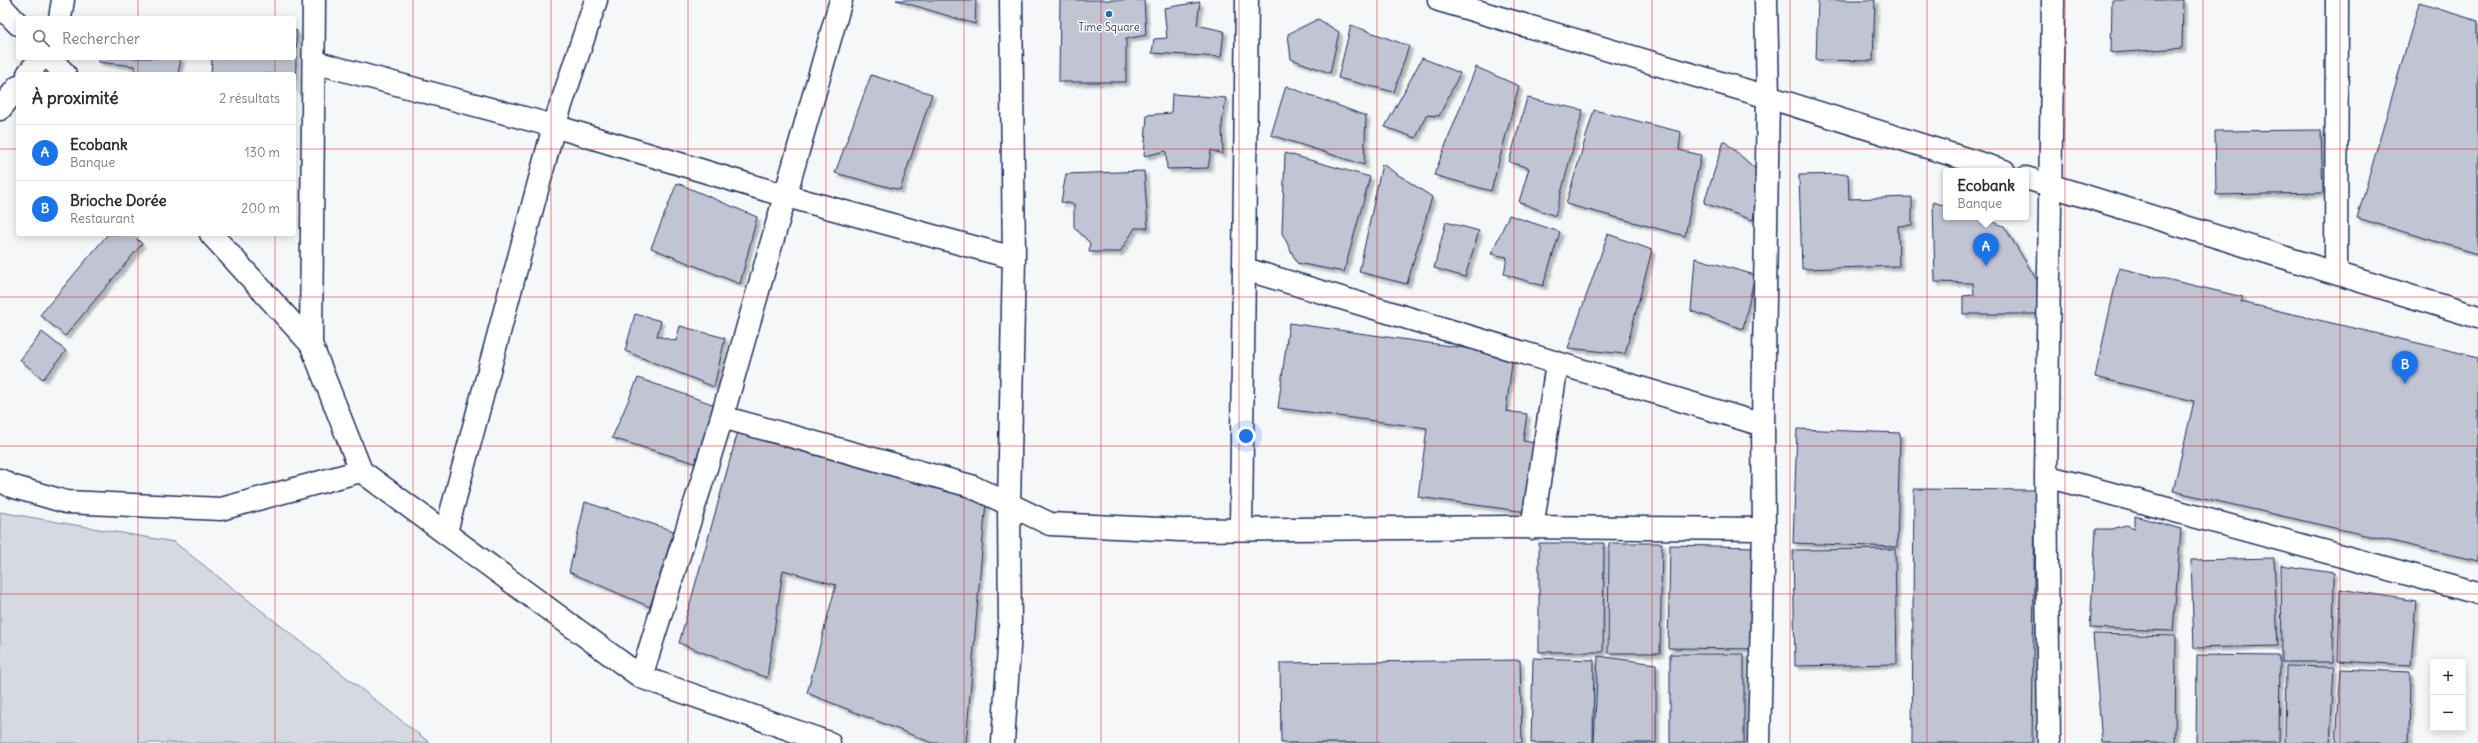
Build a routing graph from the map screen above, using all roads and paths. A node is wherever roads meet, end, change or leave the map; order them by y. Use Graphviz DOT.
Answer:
graph roads {
  1 [pos="63,0"];
  2 [pos="314,0"];
  3 [pos="596,0"];
  4 [pos="841,0"];
  5 [pos="1011,0"];
  6 [pos="1247,0"];
  7 [pos="1439,0"];
  8 [pos="1766,0"];
  9 [pos="2053,0"];
  10 [pos="2337,0"];
  11 [pos="0,5"];
  12 [pos="60,16"];
  13 [pos="16,22"];
  14 [pos="39,60"];
  15 [pos="52,60"];
  16 [pos="314,62"];
  17 [pos="30,72"];
  18 [pos="63,72"];
  19 [pos="16,89"];
  20 [pos="1768,97"];
  21 [pos="0,109"];
  22 [pos="554,126"];
  23 [pos="1994,168"];
  24 [pos="2029,179"];
  25 [pos="2050,186"];
  26 [pos="786,196"];
  27 [pos="213,236"];
  28 [pos="1014,258"];
  29 [pos="1245,269"];
  30 [pos="2336,272"];
  31 [pos="2478,317"];
  32 [pos="311,344"];
  33 [pos="1556,364"];
  34 [pos="722,417"];
  35 [pos="1763,426"];
  36 [pos="361,471"];
  37 [pos="2046,476"];
  38 [pos="0,480"];
  39 [pos="1009,505"];
  40 [pos="1532,528"];
  41 [pos="1241,529"];
  42 [pos="1764,529"];
  43 [pos="446,532"];
  44 [pos="2478,593"];
  45 [pos="641,677"];
  46 [pos="828,743"];
  47 [pos="1003,743"];
  48 [pos="1759,743"];
  49 [pos="2049,743"];
  1 -- 12 [label="street"];
  2 -- 16 [label="street"];
  3 -- 22 [label="street"];
  4 -- 26 [label="street"];
  5 -- 28 [label="street"];
  6 -- 29 [label="street"];
  7 -- 20 [label="street"];
  8 -- 20 [label="street"];
  9 -- 25 [label="street"];
  10 -- 30 [label="street"];
  11 -- 13 [label="street"];
  14 -- 17 [label="street"];
  15 -- 18 [label="street"];
  16 -- 22 [label="street"];
  16 -- 32 [label="street"];
  19 -- 21 [label="street"];
  20 -- 23 [label="street"];
  20 -- 35 [label="street"];
  22 -- 26 [label="street"];
  22 -- 43 [label="street"];
  24 -- 25 [label="street"];
  25 -- 30 [label="street"];
  25 -- 37 [label="street"];
  26 -- 28 [label="street"];
  26 -- 34 [label="street"];
  27 -- 32 [label="street"];
  28 -- 39 [label="street"];
  29 -- 33 [label="street"];
  29 -- 41 [label="street"];
  30 -- 31 [label="street"];
  32 -- 36 [label="street"];
  33 -- 35 [label="street"];
  33 -- 40 [label="street"];
  34 -- 39 [label="street"];
  34 -- 45 [label="street"];
  35 -- 42 [label="street"];
  36 -- 38 [label="street"];
  36 -- 43 [label="street"];
  37 -- 44 [label="street"];
  37 -- 49 [label="street"];
  39 -- 41 [label="street"];
  39 -- 47 [label="street"];
  40 -- 41 [label="street"];
  40 -- 42 [label="street"];
  42 -- 48 [label="street"];
  43 -- 45 [label="street"];
  45 -- 46 [label="street"];
}
